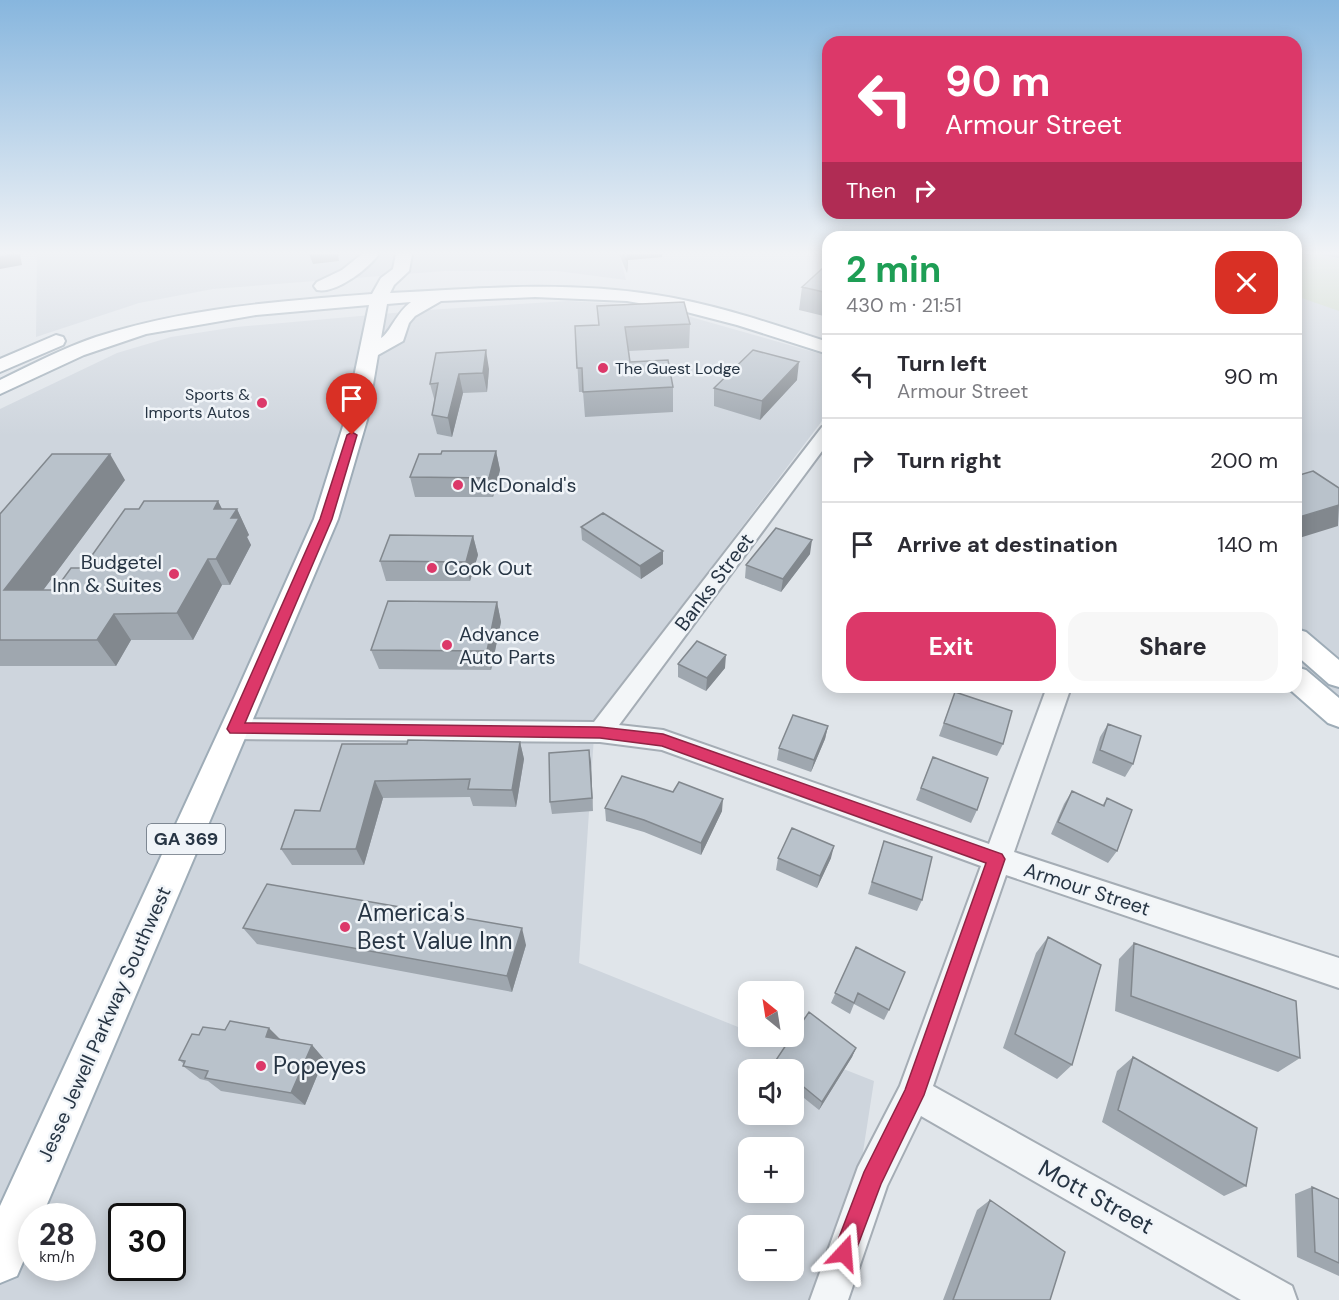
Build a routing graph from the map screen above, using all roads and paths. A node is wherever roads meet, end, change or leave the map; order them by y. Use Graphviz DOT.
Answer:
graph roads {
  1 [pos="142,315"];
  2 [pos="219,315"];
  3 [pos="292,315"];
  4 [pos="371,315"];
  5 [pos="406,315"];
  6 [pos="719,315"];
  7 [pos="761,315"];
  8 [pos="361,332"];
  9 [pos="822,332"];
  10 [pos="822,346"];
  11 [pos="0,366"];
  12 [pos="0,388"];
  13 [pos="822,440"];
  14 [pos="1302,644"];
  15 [pos="1339,676"];
  16 [pos="1302,683"];
  17 [pos="1057,693"];
  18 [pos="1339,715"];
  19 [pos="235,729"];
  20 [pos="600,732"];
  21 [pos="996,859"];
  22 [pos="1339,973"];
  23 [pos="914,1095"];
  24 [pos="0,1259"];
  25 [pos="828,1300"];
  26 [pos="1278,1300"];
  1 -- 11 [label="main road"];
  2 -- 12 [label="main road"];
  3 -- 8 [label="main road"];
  4 -- 8 [label="main road, Jesse Jewell Parkway Southwest / GA 369"];
  5 -- 8 [label="main road"];
  6 -- 10 [label="main road"];
  7 -- 9 [label="main road"];
  8 -- 19 [label="main road, Jesse Jewell Parkway Southwest / GA 369"];
  13 -- 20 [label="street, Banks Street"];
  14 -- 15 [label="main road"];
  16 -- 18 [label="main road"];
  17 -- 21 [label="street"];
  19 -- 20 [label="street, Armour Street"];
  19 -- 24 [label="main road, Jesse Jewell Parkway Southwest / GA 369"];
  20 -- 21 [label="street, Armour Street"];
  21 -- 22 [label="street, Armour Street"];
  21 -- 23 [label="street"];
  23 -- 25 [label="street"];
  23 -- 26 [label="street, Mott Street"];
}
